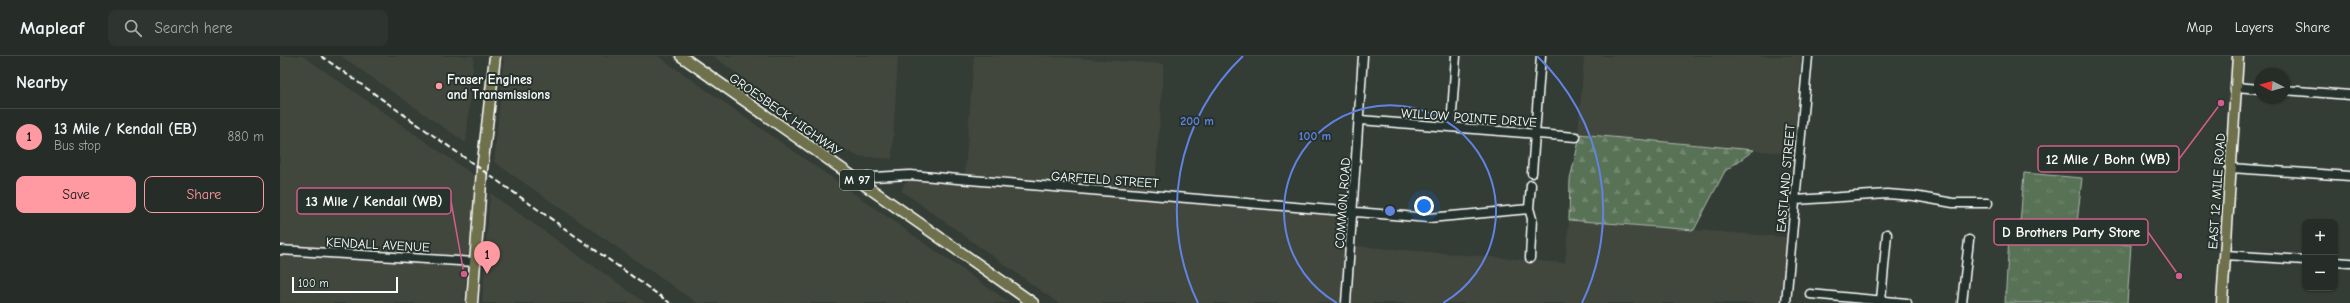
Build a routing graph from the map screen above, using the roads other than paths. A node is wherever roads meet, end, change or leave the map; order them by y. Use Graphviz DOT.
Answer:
graph roads {
  1 [pos="494,56"];
  2 [pos="681,56"];
  3 [pos="1364,56"];
  4 [pos="1456,56"];
  5 [pos="1541,56"];
  6 [pos="1808,56"];
  7 [pos="2238,56"];
  8 [pos="2236,87"];
  9 [pos="2254,88"];
  10 [pos="2290,90"];
  11 [pos="2350,95"];
  12 [pos="1360,120"];
  13 [pos="1451,127"];
  14 [pos="1535,134"];
  15 [pos="1576,137"];
  16 [pos="2231,168"];
  17 [pos="1532,173"];
  18 [pos="2350,176"];
  19 [pos="855,178"];
  20 [pos="1531,185"];
  21 [pos="1796,200"];
  22 [pos="1988,203"];
  23 [pos="1529,209"];
  24 [pos="1354,210"];
  25 [pos="1888,234"];
  26 [pos="1969,240"];
  27 [pos="280,250"];
  28 [pos="2225,255"];
  29 [pos="1530,258"];
  30 [pos="2302,260"];
  31 [pos="475,262"];
  32 [pos="2338,262"];
  33 [pos="2350,263"];
  34 [pos="1810,294"];
  35 [pos="1881,300"];
  36 [pos="1863,301"];
  37 [pos="472,303"];
  38 [pos="1033,303"];
  39 [pos="1346,303"];
  40 [pos="1786,303"];
  41 [pos="1907,303"];
  42 [pos="1962,303"];
  43 [pos="2222,303"];
  1 -- 31 [label="main road"];
  2 -- 19 [label="main road, GROESBECK HIGHWAY / M 97"];
  3 -- 12 [label="street, COMMON ROAD"];
  4 -- 13 [label="street"];
  5 -- 14 [label="street"];
  6 -- 21 [label="street, EASTLAND STREET"];
  7 -- 8 [label="main road, EAST 12 MILE ROAD"];
  8 -- 9 [label="street"];
  8 -- 16 [label="main road, EAST 12 MILE ROAD"];
  10 -- 11 [label="street"];
  12 -- 13 [label="street, WILLOW POINTE DRIVE"];
  12 -- 24 [label="street, COMMON ROAD"];
  13 -- 14 [label="street, WILLOW POINTE DRIVE"];
  14 -- 15 [label="street, WILLOW POINTE DRIVE"];
  14 -- 17 [label="street"];
  16 -- 18 [label="street"];
  16 -- 28 [label="main road, EAST 12 MILE ROAD"];
  19 -- 24 [label="street, GARFIELD STREET"];
  19 -- 38 [label="main road, GROESBECK HIGHWAY / M 97"];
  20 -- 23 [label="street"];
  21 -- 22 [label="street"];
  21 -- 40 [label="street, EASTLAND STREET"];
  23 -- 24 [label="street, GARFIELD STREET"];
  23 -- 29 [label="street"];
  24 -- 39 [label="street, COMMON ROAD"];
  25 -- 35 [label="street"];
  26 -- 42 [label="street"];
  27 -- 31 [label="street, KENDALL AVENUE"];
  28 -- 30 [label="street"];
  28 -- 43 [label="main road, EAST 12 MILE ROAD"];
  31 -- 37 [label="main road"];
  32 -- 33 [label="street"];
  34 -- 36 [label="street"];
  35 -- 36 [label="street"];
  35 -- 41 [label="street"];
}
